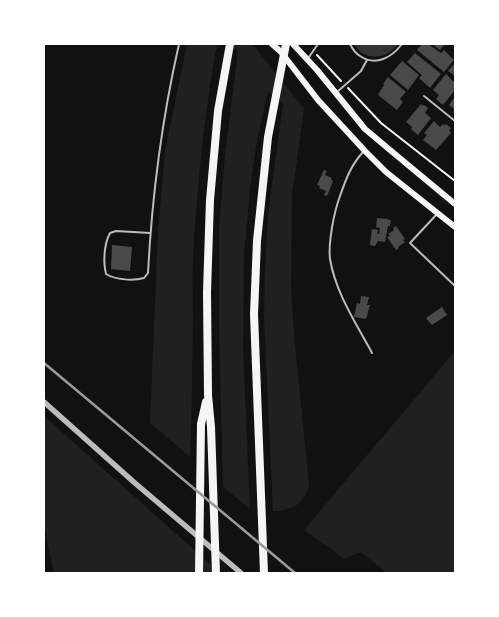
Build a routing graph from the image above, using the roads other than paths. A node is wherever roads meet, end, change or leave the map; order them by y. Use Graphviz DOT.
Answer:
graph roads {
  1 [pos="179,44"];
  2 [pos="230,44"];
  3 [pos="272,44"];
  4 [pos="286,44"];
  5 [pos="293,44"];
  6 [pos="318,44"];
  7 [pos="350,44"];
  8 [pos="402,44"];
  9 [pos="307,59"];
  10 [pos="367,60"];
  11 [pos="336,93"];
  12 [pos="424,96"];
  13 [pos="455,121"];
  14 [pos="365,151"];
  15 [pos="455,204"];
  16 [pos="438,212"];
  17 [pos="455,227"];
  18 [pos="150,233"];
  19 [pos="455,286"];
  20 [pos="372,353"];
  21 [pos="208,395"];
  22 [pos="44,402"];
  23 [pos="199,573"];
  24 [pos="216,573"];
  25 [pos="241,573"];
  26 [pos="264,573"];
  1 -- 18 [label="lane"];
  2 -- 21 [label="highway"];
  3 -- 14 [label="main road"];
  4 -- 26 [label="highway"];
  5 -- 9 [label="main road"];
  6 -- 9 [label="lane"];
  7 -- 10 [label="lane"];
  8 -- 10 [label="lane"];
  9 -- 11 [label="main road"];
  10 -- 11 [label="lane"];
  11 -- 15 [label="main road"];
  12 -- 13 [label="lane"];
  14 -- 16 [label="main road"];
  14 -- 20 [label="lane"];
  16 -- 17 [label="main road"];
  16 -- 19 [label="lane"];
  18 -- 18 [label="lane"];
  21 -- 23 [label="highway"];
  21 -- 24 [label="highway"];
  22 -- 25 [label="street"];
}
